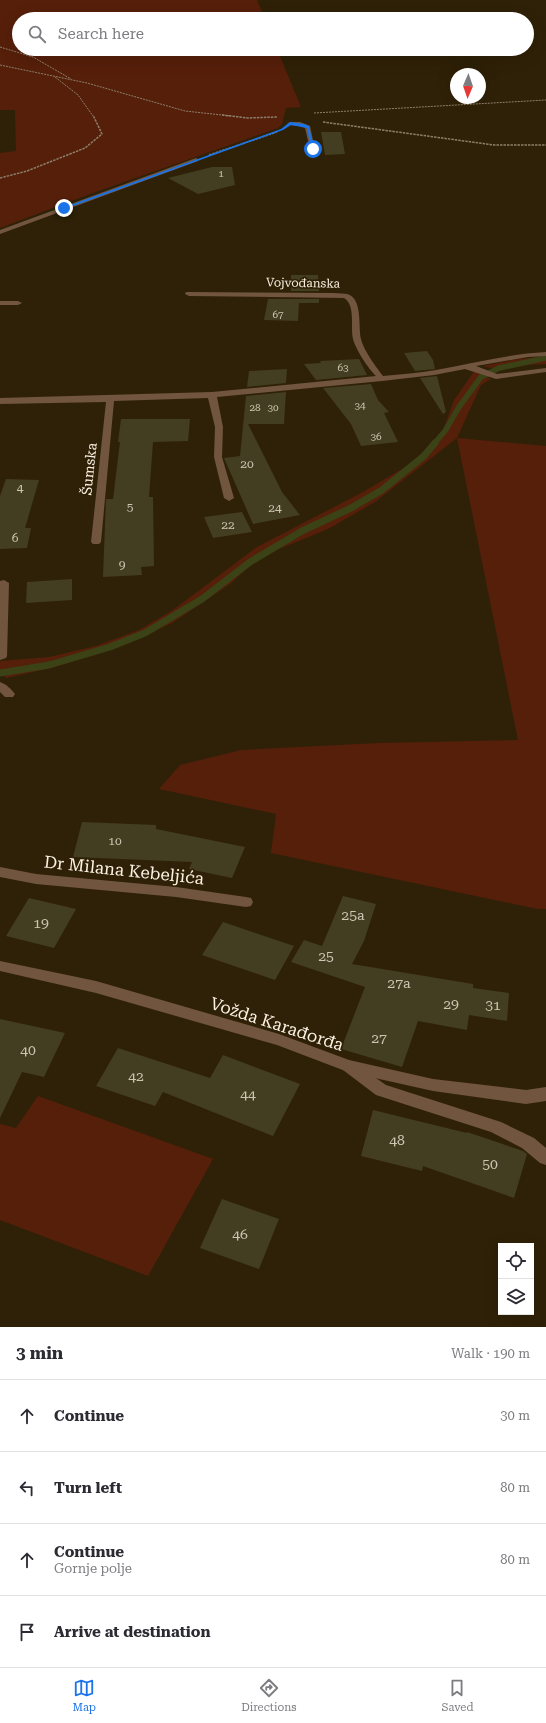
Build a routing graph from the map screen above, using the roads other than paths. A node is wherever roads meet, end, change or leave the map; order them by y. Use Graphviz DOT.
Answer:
graph roads {
  1 [pos="290,122"];
  2 [pos="313,149"];
  3 [pos="196,160"];
  4 [pos="0,232"];
  5 [pos="189,294"];
  6 [pos="0,303"];
  7 [pos="18,303"];
  8 [pos="546,354"];
  9 [pos="462,367"];
  10 [pos="546,370"];
  11 [pos="382,379"];
  12 [pos="212,395"];
  13 [pos="110,399"];
  14 [pos="0,401"];
  15 [pos="229,498"];
  16 [pos="96,542"];
  17 [pos="4,583"];
  18 [pos="0,657"];
  19 [pos="0,686"];
  20 [pos="9,694"];
  21 [pos="0,872"];
  22 [pos="246,902"];
  23 [pos="0,966"];
  24 [pos="348,1066"];
  25 [pos="546,1094"];
  26 [pos="546,1158"];
  1 -- 2 [label="street"];
  3 -- 4 [label="street"];
  5 -- 11 [label="street, Vojvođanska"];
  6 -- 7 [label="street"];
  8 -- 9 [label="street"];
  9 -- 10 [label="street"];
  9 -- 11 [label="street"];
  11 -- 12 [label="street"];
  12 -- 13 [label="street"];
  12 -- 15 [label="street"];
  13 -- 14 [label="street"];
  13 -- 16 [label="street, Šumska"];
  17 -- 18 [label="street"];
  19 -- 20 [label="street"];
  21 -- 22 [label="street, Dr Milana Kebeljića"];
  23 -- 24 [label="street, Vožda Karađorđa"];
  24 -- 25 [label="street, Vožda Karađorđa"];
  24 -- 26 [label="street"];
}
